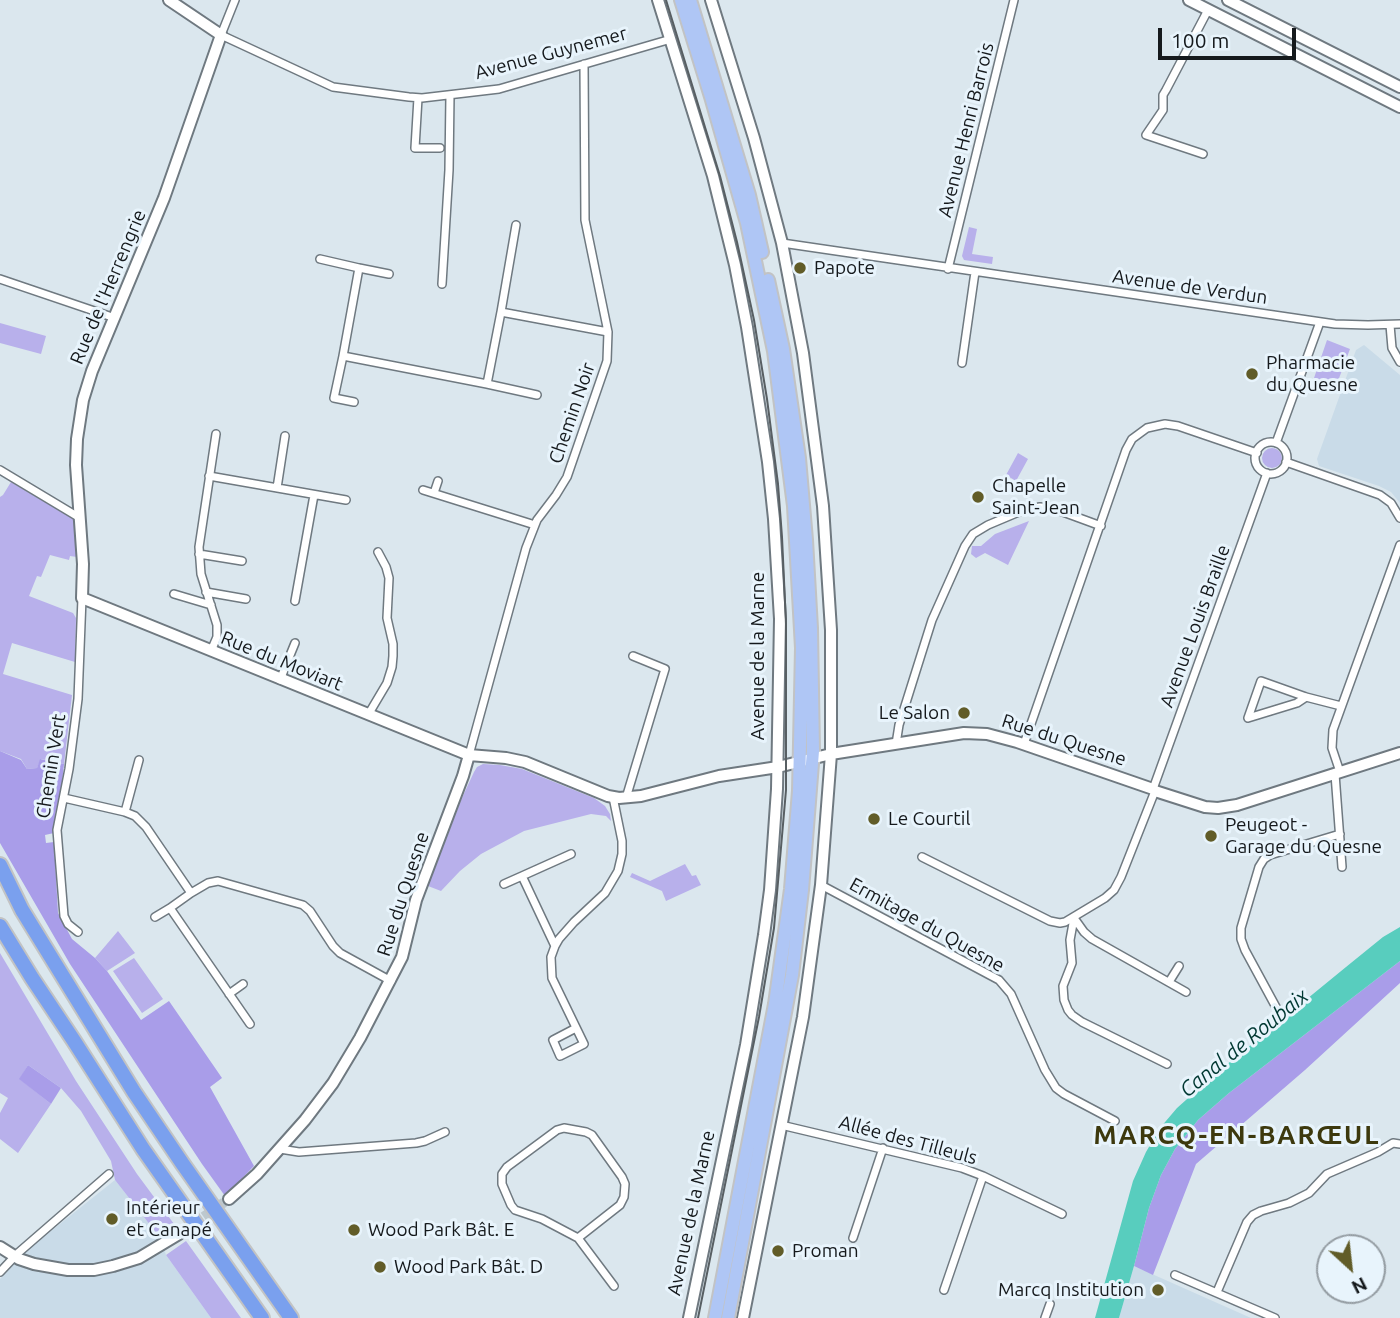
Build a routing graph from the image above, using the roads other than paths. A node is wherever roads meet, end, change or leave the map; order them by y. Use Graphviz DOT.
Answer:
graph roads {
  1 [pos="169,0"];
  2 [pos="235,0"];
  3 [pos="658,0"];
  4 [pos="681,0"];
  5 [pos="690,0"];
  6 [pos="711,0"];
  7 [pos="1014,0"];
  8 [pos="1189,0"];
  9 [pos="1228,0"];
  10 [pos="1208,10"];
  11 [pos="221,36"];
  12 [pos="671,39"];
  13 [pos="584,64"];
  14 [pos="1400,87"];
  15 [pos="450,95"];
  16 [pos="418,98"];
  17 [pos="1400,107"];
  18 [pos="440,148"];
  19 [pos="1203,154"];
  20 [pos="516,225"];
  21 [pos="782,243"];
  22 [pos="320,259"];
  23 [pos="359,268"];
  24 [pos="948,268"];
  25 [pos="975,272"];
  26 [pos="389,274"];
  27 [pos="0,279"];
  28 [pos="442,284"];
  29 [pos="500,312"];
  30 [pos="115,318"];
  31 [pos="1320,322"];
  32 [pos="1400,324"];
  33 [pos="1390,325"];
  34 [pos="608,332"];
  35 [pos="342,356"];
  36 [pos="1400,362"];
  37 [pos="962,363"];
  38 [pos="487,384"];
  39 [pos="537,395"];
  40 [pos="354,402"];
  41 [pos="216,434"];
  42 [pos="285,436"];
  43 [pos="1276,443"];
  44 [pos="1256,453"];
  45 [pos="1286,462"];
  46 [pos="0,470"];
  47 [pos="1267,473"];
  48 [pos="209,476"];
  49 [pos="438,481"];
  50 [pos="278,488"];
  51 [pos="423,490"];
  52 [pos="434,493"];
  53 [pos="314,495"];
  54 [pos="346,500"];
  55 [pos="80,518"];
  56 [pos="1400,518"];
  57 [pos="535,525"];
  58 [pos="1101,526"];
  59 [pos="1400,545"];
  60 [pos="378,552"];
  61 [pos="198,554"];
  62 [pos="242,561"];
  63 [pos="206,592"];
  64 [pos="174,594"];
  65 [pos="82,598"];
  66 [pos="246,599"];
  67 [pos="295,601"];
  68 [pos="211,606"];
  69 [pos="295,643"];
  70 [pos="211,651"];
  71 [pos="633,656"];
  72 [pos="280,680"];
  73 [pos="1306,697"];
  74 [pos="1341,706"];
  75 [pos="368,715"];
  76 [pos="896,744"];
  77 [pos="1024,744"];
  78 [pos="1400,753"];
  79 [pos="831,754"];
  80 [pos="469,755"];
  81 [pos="139,760"];
  82 [pos="806,760"];
  83 [pos="778,767"];
  84 [pos="1338,773"];
  85 [pos="1154,790"];
  86 [pos="613,797"];
  87 [pos="64,798"];
  88 [pos="626,798"];
  89 [pos="125,812"];
  90 [pos="1340,834"];
  91 [pos="571,854"];
  92 [pos="922,857"];
  93 [pos="0,865"];
  94 [pos="1342,867"];
  95 [pos="522,876"];
  96 [pos="0,877"];
  97 [pos="504,884"];
  98 [pos="821,885"];
  99 [pos="191,893"];
  100 [pos="170,908"];
  101 [pos="22,910"];
  102 [pos="0,911"];
  103 [pos="155,917"];
  104 [pos="1074,918"];
  105 [pos="0,926"];
  106 [pos="78,932"];
  107 [pos="555,946"];
  108 [pos="1179,966"];
  109 [pos="391,981"];
  110 [pos="1169,982"];
  111 [pos="243,984"];
  112 [pos="1186,992"];
  113 [pos="229,994"];
  114 [pos="1277,1009"];
  115 [pos="250,1024"];
  116 [pos="576,1028"];
  117 [pos="74,1041"];
  118 [pos="1167,1064"];
  119 [pos="1115,1121"];
  120 [pos="781,1125"];
  121 [pos="445,1132"];
  122 [pos="1400,1144"];
  123 [pos="883,1148"];
  124 [pos="280,1149"];
  125 [pos="109,1174"];
  126 [pos="983,1176"];
  127 [pos="229,1199"];
  128 [pos="1062,1213"];
  129 [pos="179,1234"];
  130 [pos="578,1238"];
  131 [pos="853,1238"];
  132 [pos="0,1247"];
  133 [pos="214,1251"];
  134 [pos="14,1256"];
  135 [pos="0,1272"];
  136 [pos="1175,1275"];
  137 [pos="614,1286"];
  138 [pos="944,1290"];
  139 [pos="1217,1292"];
  140 [pos="1050,1304"];
  141 [pos="251,1318"];
  142 [pos="262,1318"];
  143 [pos="291,1318"];
  144 [pos="689,1318"];
  145 [pos="715,1318"];
  146 [pos="728,1318"];
  147 [pos="743,1318"];
  148 [pos="1045,1318"];
  149 [pos="1275,1318"];
  1 -- 11 [label="street, Avenue Guynemer"];
  2 -- 11 [label="street, Rue de l'Herrengrie"];
  3 -- 12 [label="street, Avenue de la Marne"];
  4 -- 82 [label="main road"];
  5 -- 82 [label="main road"];
  6 -- 21 [label="street"];
  7 -- 24 [label="street, Avenue Henri Barrois"];
  8 -- 10 [label="street"];
  9 -- 14 [label="street"];
  10 -- 17 [label="street"];
  10 -- 19 [label="street"];
  11 -- 16 [label="street, Avenue Guynemer"];
  11 -- 30 [label="street, Rue de l'Herrengrie"];
  12 -- 13 [label="street, Avenue Guynemer"];
  12 -- 83 [label="street, Avenue de la Marne"];
  13 -- 15 [label="street, Avenue Guynemer"];
  13 -- 34 [label="street, Chemin Noir"];
  15 -- 16 [label="street, Avenue Guynemer"];
  15 -- 28 [label="street"];
  16 -- 18 [label="street"];
  20 -- 29 [label="street"];
  21 -- 24 [label="street, Avenue de Verdun"];
  21 -- 79 [label="street"];
  22 -- 23 [label="street"];
  23 -- 26 [label="street"];
  23 -- 35 [label="street"];
  24 -- 25 [label="street, Avenue de Verdun"];
  25 -- 31 [label="street, Avenue de Verdun"];
  25 -- 37 [label="street"];
  27 -- 30 [label="street"];
  29 -- 34 [label="street"];
  29 -- 38 [label="street"];
  30 -- 55 [label="street, Rue de l'Herrengrie"];
  31 -- 33 [label="street, Avenue de Verdun"];
  31 -- 43 [label="street"];
  32 -- 33 [label="street, Avenue de Verdun"];
  33 -- 36 [label="street"];
  34 -- 57 [label="street, Chemin Noir"];
  35 -- 38 [label="street"];
  35 -- 40 [label="street"];
  38 -- 39 [label="street"];
  41 -- 48 [label="street"];
  42 -- 50 [label="street"];
  43 -- 44 [label="street"];
  43 -- 45 [label="street"];
  44 -- 47 [label="street"];
  44 -- 58 [label="street"];
  45 -- 47 [label="street"];
  45 -- 56 [label="street"];
  46 -- 55 [label="street"];
  47 -- 85 [label="street, Avenue Louis Braille"];
  48 -- 50 [label="street"];
  48 -- 61 [label="street"];
  49 -- 52 [label="street"];
  50 -- 53 [label="street"];
  51 -- 52 [label="street"];
  52 -- 57 [label="street"];
  53 -- 54 [label="street"];
  53 -- 67 [label="street"];
  55 -- 65 [label="street, Rue de l'Herrengrie"];
  57 -- 80 [label="street, Chemin Noir"];
  58 -- 76 [label="street"];
  58 -- 77 [label="street"];
  59 -- 74 [label="street"];
  60 -- 75 [label="street"];
  61 -- 62 [label="street"];
  61 -- 63 [label="street"];
  63 -- 66 [label="street"];
  63 -- 68 [label="street"];
  64 -- 68 [label="street"];
  65 -- 70 [label="street, Rue du Moviart"];
  65 -- 87 [label="street, Chemin Vert"];
  68 -- 70 [label="street"];
  69 -- 72 [label="street"];
  70 -- 72 [label="street, Rue du Moviart"];
  71 -- 88 [label="street"];
  72 -- 75 [label="street, Rue du Moviart"];
  73 -- 73 [label="street"];
  73 -- 74 [label="street"];
  74 -- 84 [label="street"];
  75 -- 80 [label="street, Rue du Moviart"];
  76 -- 77 [label="street, Rue du Quesne"];
  76 -- 79 [label="street, Rue du Quesne"];
  77 -- 85 [label="street, Rue du Quesne"];
  78 -- 84 [label="street, Rue du Quesne"];
  79 -- 82 [label="street, Rue du Quesne"];
  79 -- 98 [label="street"];
  80 -- 86 [label="street, Rue du Quesne"];
  80 -- 109 [label="street, Rue du Quesne"];
  81 -- 89 [label="street"];
  82 -- 83 [label="street, Rue du Quesne"];
  82 -- 145 [label="main road"];
  82 -- 146 [label="main road"];
  83 -- 88 [label="street, Rue du Quesne"];
  83 -- 144 [label="street, Avenue de la Marne"];
  84 -- 85 [label="street, Rue du Quesne"];
  84 -- 90 [label="street"];
  85 -- 104 [label="street, Avenue Louis Braille"];
  86 -- 88 [label="street, Rue du Quesne"];
  86 -- 107 [label="street"];
  87 -- 89 [label="street"];
  87 -- 106 [label="street, Chemin Vert"];
  89 -- 99 [label="street"];
  90 -- 94 [label="street"];
  90 -- 114 [label="street"];
  91 -- 95 [label="street"];
  92 -- 104 [label="street"];
  93 -- 101 [label="highway"];
  95 -- 97 [label="street"];
  95 -- 107 [label="street"];
  96 -- 101 [label="highway"];
  98 -- 119 [label="street, Ermitage du Quesne"];
  98 -- 120 [label="street"];
  99 -- 100 [label="street"];
  99 -- 109 [label="street"];
  100 -- 103 [label="street"];
  100 -- 113 [label="street"];
  101 -- 143 [label="highway"];
  102 -- 117 [label="highway"];
  104 -- 110 [label="street"];
  104 -- 118 [label="street"];
  105 -- 117 [label="highway"];
  107 -- 116 [label="street"];
  108 -- 110 [label="street"];
  109 -- 124 [label="street, Rue du Quesne"];
  110 -- 112 [label="street"];
  111 -- 113 [label="street"];
  113 -- 115 [label="street"];
  117 -- 133 [label="highway"];
  120 -- 123 [label="street, Allée des Tilleuls"];
  120 -- 147 [label="street"];
  121 -- 124 [label="street"];
  122 -- 139 [label="street"];
  123 -- 126 [label="street, Allée des Tilleuls"];
  123 -- 131 [label="street"];
  124 -- 127 [label="street, Rue du Quesne"];
  125 -- 134 [label="street"];
  126 -- 128 [label="street, Allée des Tilleuls"];
  126 -- 138 [label="street"];
  129 -- 134 [label="street"];
  130 -- 130 [label="street"];
  130 -- 137 [label="street"];
  132 -- 134 [label="street"];
  133 -- 141 [label="highway"];
  133 -- 142 [label="highway"];
  134 -- 135 [label="street"];
  136 -- 139 [label="street"];
  139 -- 149 [label="street"];
  140 -- 148 [label="street"];
}
